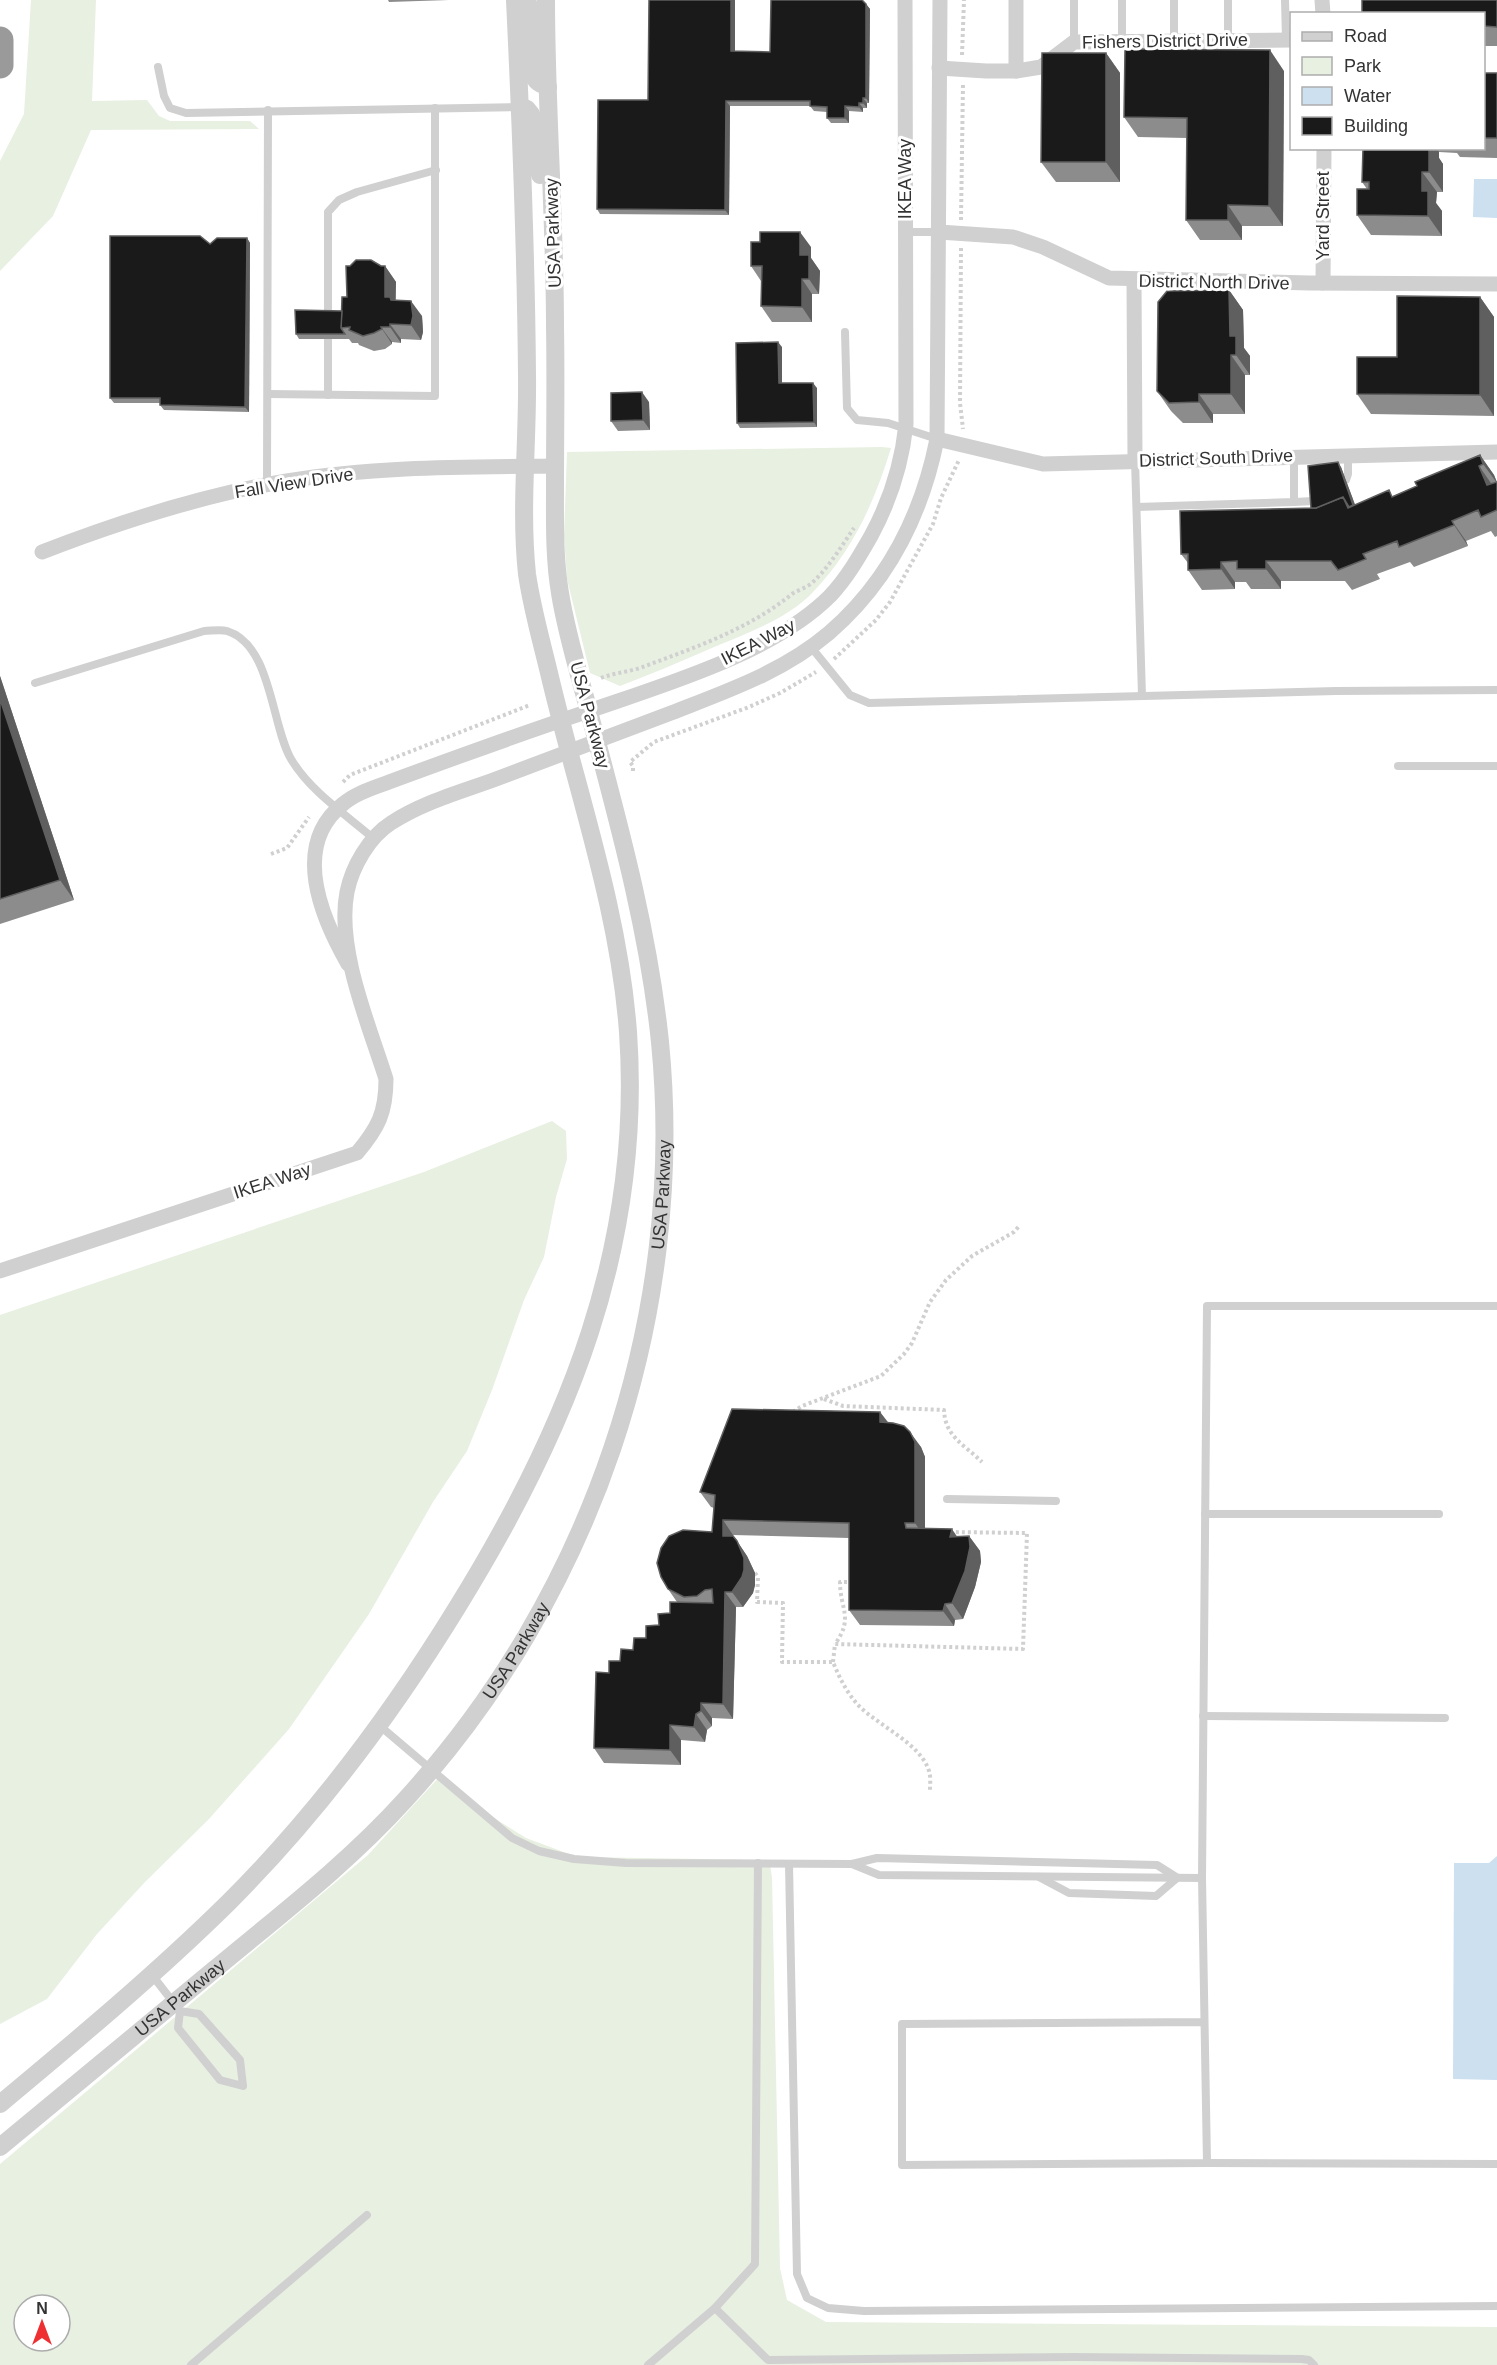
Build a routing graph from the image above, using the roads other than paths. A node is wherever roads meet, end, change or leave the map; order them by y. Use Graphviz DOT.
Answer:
graph roads {
  1 [pos="515,0"];
  2 [pos="527,0"];
  3 [pos="546,0"];
  4 [pos="905,0"];
  5 [pos="940,0"];
  6 [pos="1016,0"];
  7 [pos="1074,0"];
  8 [pos="1122,0"];
  9 [pos="1174,0"];
  10 [pos="1228,0"];
  11 [pos="1285,0"];
  12 [pos="0,40"];
  13 [pos="1289,40"];
  14 [pos="1174,41"];
  15 [pos="1228,41"];
  16 [pos="1074,42"];
  17 [pos="1122,42"];
  18 [pos="0,64"];
  19 [pos="158,67"];
  20 [pos="939,68"];
  21 [pos="1016,70"];
  22 [pos="548,87"];
  23 [pos="520,107"];
  24 [pos="435,108"];
  25 [pos="268,110"];
  26 [pos="1324,150"];
  27 [pos="436,170"];
  28 [pos="905,232"];
  29 [pos="939,232"];
  30 [pos="553,251"];
  31 [pos="1134,280"];
  32 [pos="1323,283"];
  33 [pos="1497,284"];
  34 [pos="328,313"];
  35 [pos="845,332"];
  36 [pos="328,340"];
  37 [pos="268,394"];
  38 [pos="328,395"];
  39 [pos="905,429"];
  40 [pos="937,439"];
  41 [pos="1497,452"];
  42 [pos="1348,455"];
  43 [pos="1293,456"];
  44 [pos="1135,460"];
  45 [pos="526,466"];
  46 [pos="555,466"];
  47 [pos="1346,480"];
  48 [pos="267,484"];
  49 [pos="1314,501"];
  50 [pos="1294,502"];
  51 [pos="1137,507"];
  52 [pos="42,552"];
  53 [pos="811,647"];
  54 [pos="35,682"];
  55 [pos="1497,690"];
  56 [pos="1142,696"];
  57 [pos="589,710"];
  58 [pos="559,721"];
  59 [pos="597,741"];
  60 [pos="568,752"];
  61 [pos="1398,766"];
  62 [pos="1497,766"];
  63 [pos="338,808"];
  64 [pos="373,838"];
  65 [pos="351,969"];
  66 [pos="0,1271"];
  67 [pos="1497,1306"];
  68 [pos="947,1499"];
  69 [pos="1056,1501"];
  70 [pos="1205,1514"];
  71 [pos="1439,1514"];
  72 [pos="1203,1716"];
  73 [pos="1445,1718"];
  74 [pos="379,1725"];
  75 [pos="431,1769"];
  76 [pos="758,1863"];
  77 [pos="789,1863"];
  78 [pos="1066,1863"];
  79 [pos="852,1864"];
  80 [pos="1038,1877"];
  81 [pos="1066,1877"];
  82 [pos="1177,1878"];
  83 [pos="1203,1878"];
  84 [pos="152,1976"];
  85 [pos="176,2007"];
  86 [pos="1204,2022"];
  87 [pos="0,2104"];
  88 [pos="0,2147"];
  89 [pos="1207,2163"];
  90 [pos="1497,2164"];
  91 [pos="367,2215"];
  92 [pos="1497,2306"];
  93 [pos="715,2308"];
  94 [pos="812,2362"];
  95 [pos="191,2365"];
  96 [pos="648,2365"];
  97 [pos="1314,2365"];
  1 -- 23 [label="street, USA Parkway"];
  2 -- 22 [label="street"];
  3 -- 22 [label="street, USA Parkway"];
  4 -- 28 [label="street, IKEA Way"];
  5 -- 20 [label="street, IKEA Way"];
  6 -- 21 [label="street"];
  7 -- 16 [label="lane"];
  8 -- 17 [label="lane"];
  9 -- 14 [label="lane"];
  10 -- 15 [label="lane"];
  11 -- 13 [label="lane"];
  12 -- 18 [label="highway"];
  13 -- 15 [label="street, Fishers District Drive"];
  14 -- 15 [label="street, Fishers District Drive"];
  14 -- 17 [label="street, Fishers District Drive"];
  16 -- 17 [label="street, Fishers District Drive"];
  16 -- 21 [label="street, Fishers District Drive"];
  19 -- 25 [label="lane"];
  20 -- 21 [label="street, Fishers District Drive"];
  20 -- 29 [label="street, IKEA Way"];
  22 -- 30 [label="street, USA Parkway"];
  23 -- 24 [label="lane"];
  23 -- 30 [label="street"];
  23 -- 45 [label="street, USA Parkway"];
  24 -- 25 [label="lane"];
  24 -- 27 [label="lane"];
  25 -- 37 [label="lane"];
  26 -- 32 [label="street, Yard Street"];
  27 -- 34 [label="lane"];
  27 -- 38 [label="lane"];
  28 -- 29 [label="lane"];
  28 -- 39 [label="street, IKEA Way"];
  29 -- 31 [label="street, District North Drive"];
  29 -- 40 [label="street, IKEA Way"];
  30 -- 46 [label="street, USA Parkway"];
  31 -- 32 [label="street, District North Drive"];
  31 -- 44 [label="street"];
  32 -- 33 [label="street, District North Drive"];
  35 -- 39 [label="lane"];
  36 -- 38 [label="lane"];
  37 -- 38 [label="lane"];
  37 -- 48 [label="lane"];
  39 -- 40 [label="lane"];
  39 -- 57 [label="street, IKEA Way"];
  40 -- 44 [label="street, District South Drive"];
  40 -- 53 [label="street, IKEA Way"];
  41 -- 42 [label="street, District South Drive"];
  42 -- 43 [label="street, District South Drive"];
  42 -- 47 [label="lane"];
  43 -- 44 [label="street, District South Drive"];
  43 -- 50 [label="lane"];
  44 -- 51 [label="lane"];
  45 -- 46 [label="street, Fall View Drive"];
  45 -- 48 [label="street, Fall View Drive"];
  45 -- 58 [label="street, USA Parkway"];
  46 -- 57 [label="street, USA Parkway"];
  48 -- 52 [label="street, Fall View Drive"];
  49 -- 50 [label="lane"];
  50 -- 51 [label="lane"];
  51 -- 56 [label="lane"];
  53 -- 56 [label="lane"];
  53 -- 59 [label="street, IKEA Way"];
  54 -- 63 [label="lane"];
  55 -- 56 [label="lane"];
  57 -- 58 [label="street, IKEA Way"];
  57 -- 59 [label="street, USA Parkway"];
  58 -- 60 [label="street, USA Parkway"];
  58 -- 63 [label="street, IKEA Way"];
  59 -- 60 [label="street, IKEA Way"];
  59 -- 75 [label="street, USA Parkway"];
  60 -- 64 [label="street, IKEA Way"];
  60 -- 74 [label="street, USA Parkway"];
  61 -- 62 [label="lane"];
  63 -- 64 [label="lane"];
  63 -- 65 [label="street, IKEA Way"];
  64 -- 65 [label="street, IKEA Way"];
  65 -- 66 [label="street, IKEA Way"];
  67 -- 70 [label="lane"];
  68 -- 69 [label="lane"];
  70 -- 71 [label="lane"];
  70 -- 72 [label="lane"];
  72 -- 73 [label="lane"];
  72 -- 83 [label="lane"];
  74 -- 75 [label="lane"];
  74 -- 84 [label="street, USA Parkway"];
  75 -- 76 [label="lane"];
  75 -- 85 [label="street, USA Parkway"];
  76 -- 77 [label="lane"];
  76 -- 93 [label="lane"];
  77 -- 79 [label="lane"];
  77 -- 92 [label="lane"];
  78 -- 79 [label="lane"];
  78 -- 81 [label="lane"];
  78 -- 82 [label="lane"];
  79 -- 80 [label="lane"];
  80 -- 81 [label="lane"];
  80 -- 82 [label="lane"];
  81 -- 82 [label="lane"];
  82 -- 83 [label="lane"];
  83 -- 86 [label="lane"];
  84 -- 85 [label="lane"];
  84 -- 87 [label="street, USA Parkway"];
  85 -- 85 [label="lane"];
  85 -- 88 [label="street, USA Parkway"];
  86 -- 89 [label="lane"];
  86 -- 89 [label="lane"];
  89 -- 90 [label="lane"];
  91 -- 95 [label="lane"];
  93 -- 94 [label="lane"];
  93 -- 96 [label="lane"];
  94 -- 97 [label="lane"];
}
